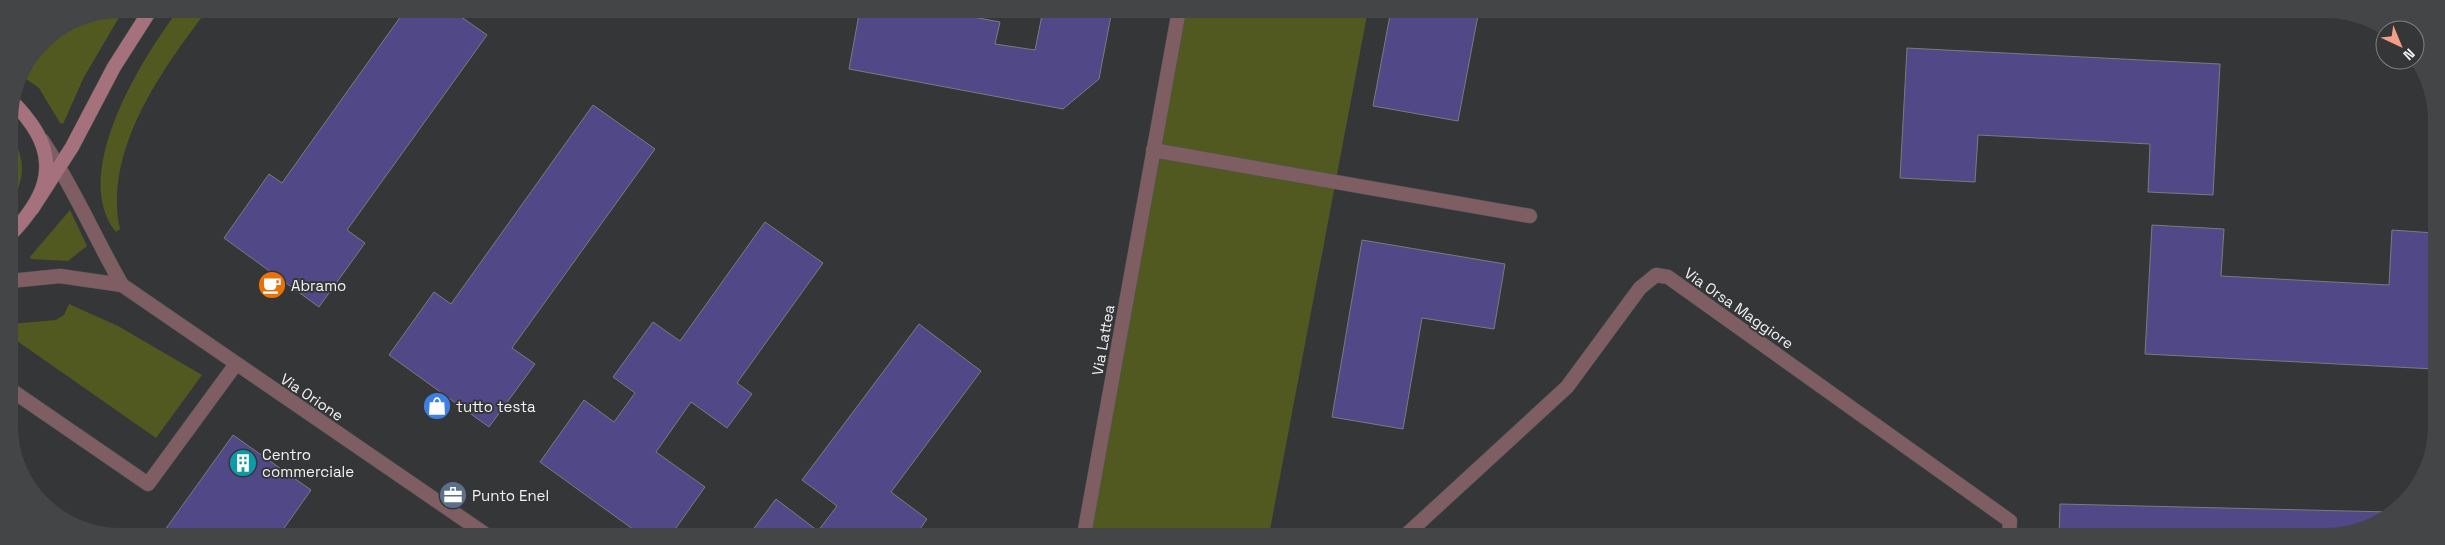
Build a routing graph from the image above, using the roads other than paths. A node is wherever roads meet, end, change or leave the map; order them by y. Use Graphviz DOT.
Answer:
graph roads {
  1 [pos="145,18"];
  2 [pos="1178,18"];
  3 [pos="18,110"];
  4 [pos="40,137"];
  5 [pos="1153,150"];
  6 [pos="60,167"];
  7 [pos="32,209"];
  8 [pos="1530,216"];
  9 [pos="18,226"];
  10 [pos="18,280"];
  11 [pos="122,285"];
  12 [pos="236,364"];
  13 [pos="18,395"];
  14 [pos="1414,527"];
  15 [pos="2010,527"];
  16 [pos="476,528"];
  17 [pos="1085,528"];
  1 -- 6 [label="main road"];
  2 -- 5 [label="street, Via Lattea"];
  3 -- 4 [label="main road"];
  4 -- 6 [label="street"];
  4 -- 7 [label="main road"];
  5 -- 8 [label="street"];
  5 -- 17 [label="street, Via Lattea"];
  6 -- 7 [label="main road"];
  6 -- 11 [label="street"];
  7 -- 9 [label="main road"];
  10 -- 11 [label="street"];
  11 -- 12 [label="street, Via Orione"];
  12 -- 13 [label="street"];
  12 -- 16 [label="street, Via Orione"];
  14 -- 15 [label="street, Via Orsa Maggiore"];
}
